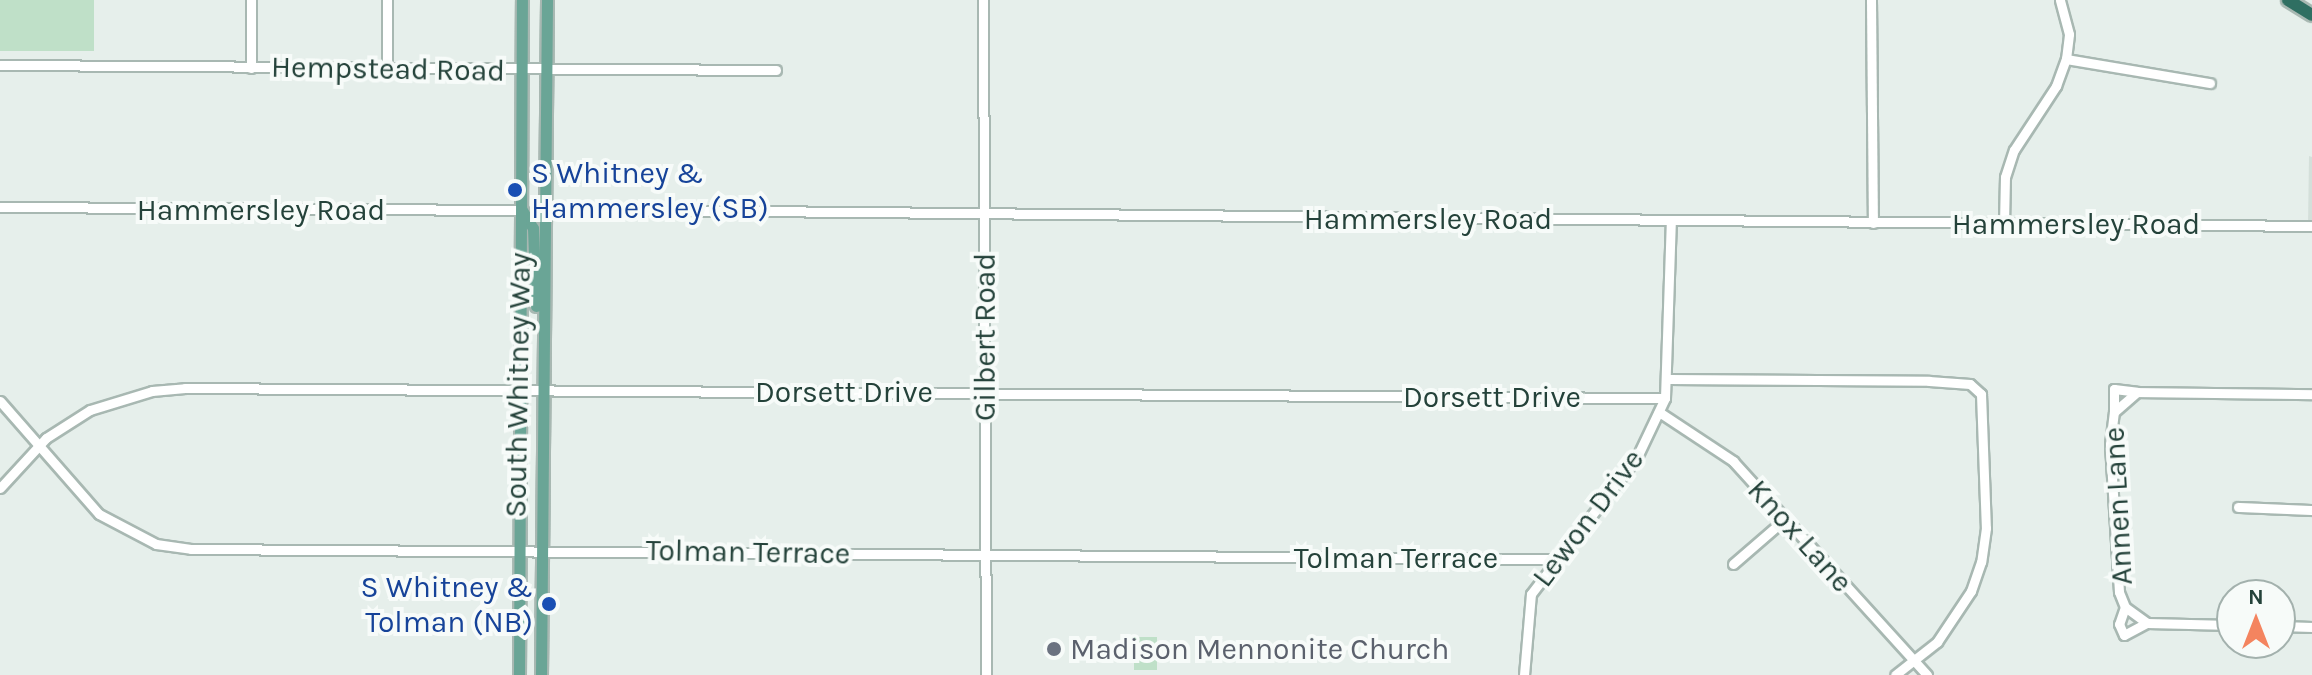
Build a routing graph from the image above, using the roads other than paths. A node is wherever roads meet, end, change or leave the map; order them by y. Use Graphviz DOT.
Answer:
graph roads {
  1 [pos="251,0"];
  2 [pos="387,0"];
  3 [pos="522,0"];
  4 [pos="547,0"];
  5 [pos="983,0"];
  6 [pos="1871,0"];
  7 [pos="2060,0"];
  8 [pos="2288,0"];
  9 [pos="2312,15"];
  10 [pos="2066,59"];
  11 [pos="0,65"];
  12 [pos="251,68"];
  13 [pos="387,69"];
  14 [pos="548,70"];
  15 [pos="776,70"];
  16 [pos="521,71"];
  17 [pos="2210,83"];
  18 [pos="0,207"];
  19 [pos="545,209"];
  20 [pos="522,210"];
  21 [pos="985,216"];
  22 [pos="1671,221"];
  23 [pos="1873,223"];
  24 [pos="2004,224"];
  25 [pos="2312,226"];
  26 [pos="542,336"];
  27 [pos="1669,379"];
  28 [pos="520,389"];
  29 [pos="541,389"];
  30 [pos="986,394"];
  31 [pos="2312,394"];
  32 [pos="1665,398"];
  33 [pos="0,401"];
  34 [pos="1659,412"];
  35 [pos="38,445"];
  36 [pos="0,488"];
  37 [pos="2238,507"];
  38 [pos="2312,510"];
  39 [pos="1785,519"];
  40 [pos="520,550"];
  41 [pos="541,551"];
  42 [pos="986,555"];
  43 [pos="1555,559"];
  44 [pos="1733,564"];
  45 [pos="2125,607"];
  46 [pos="2147,623"];
  47 [pos="2216,625"];
  48 [pos="1912,662"];
  49 [pos="519,675"];
  50 [pos="541,675"];
  51 [pos="986,675"];
  52 [pos="1524,675"];
  53 [pos="1895,675"];
  54 [pos="1927,675"];
  1 -- 12 [label="street"];
  2 -- 13 [label="street"];
  3 -- 16 [label="main road, South Whitney Way"];
  4 -- 14 [label="main road, South Whitney Way"];
  5 -- 21 [label="street, Gilbert Road"];
  6 -- 23 [label="street"];
  7 -- 10 [label="street"];
  8 -- 9 [label="highway"];
  10 -- 17 [label="street"];
  10 -- 24 [label="street"];
  11 -- 12 [label="street, Hempstead Road"];
  12 -- 13 [label="street, Hempstead Road"];
  13 -- 16 [label="street, Hempstead Road"];
  14 -- 15 [label="street, Hempstead Road"];
  14 -- 16 [label="street, Hempstead Road"];
  14 -- 19 [label="main road, South Whitney Way"];
  16 -- 20 [label="main road, South Whitney Way"];
  18 -- 20 [label="street, Hammersley Road"];
  19 -- 21 [label="street, Hammersley Road"];
  19 -- 26 [label="main road, South Whitney Way"];
  20 -- 26 [label="main road"];
  20 -- 28 [label="main road, South Whitney Way"];
  21 -- 22 [label="street, Hammersley Road"];
  21 -- 30 [label="street, Gilbert Road"];
  22 -- 23 [label="street, Hammersley Road"];
  22 -- 27 [label="street, Lewon Drive"];
  23 -- 24 [label="street, Hammersley Road"];
  24 -- 25 [label="street, Hammersley Road"];
  26 -- 29 [label="main road, South Whitney Way"];
  27 -- 32 [label="street, Lewon Drive"];
  27 -- 48 [label="street"];
  28 -- 29 [label="street, Dorsett Drive"];
  28 -- 35 [label="street, Dorsett Drive"];
  28 -- 40 [label="main road, South Whitney Way"];
  29 -- 30 [label="street, Dorsett Drive"];
  29 -- 41 [label="main road, South Whitney Way"];
  30 -- 32 [label="street, Dorsett Drive"];
  30 -- 42 [label="street, Gilbert Road"];
  31 -- 45 [label="street, Annen Lane"];
  32 -- 34 [label="street, Lewon Drive"];
  33 -- 35 [label="street, Tolman Terrace"];
  34 -- 39 [label="street, Knox Lane"];
  34 -- 43 [label="street, Lewon Drive"];
  35 -- 36 [label="street, Dorsett Drive"];
  35 -- 40 [label="street, Tolman Terrace"];
  37 -- 38 [label="street"];
  39 -- 44 [label="street"];
  39 -- 48 [label="street, Knox Lane"];
  40 -- 41 [label="street, Tolman Terrace"];
  40 -- 49 [label="main road, South Whitney Way"];
  41 -- 42 [label="street, Tolman Terrace"];
  41 -- 50 [label="main road, South Whitney Way"];
  42 -- 43 [label="street, Tolman Terrace"];
  42 -- 51 [label="street, Gilbert Road"];
  43 -- 52 [label="street, Lewon Drive"];
  45 -- 46 [label="street, Annen Lane"];
  45 -- 46 [label="street"];
  46 -- 47 [label="street"];
  48 -- 53 [label="street"];
  48 -- 54 [label="street, Knox Lane"];
}
